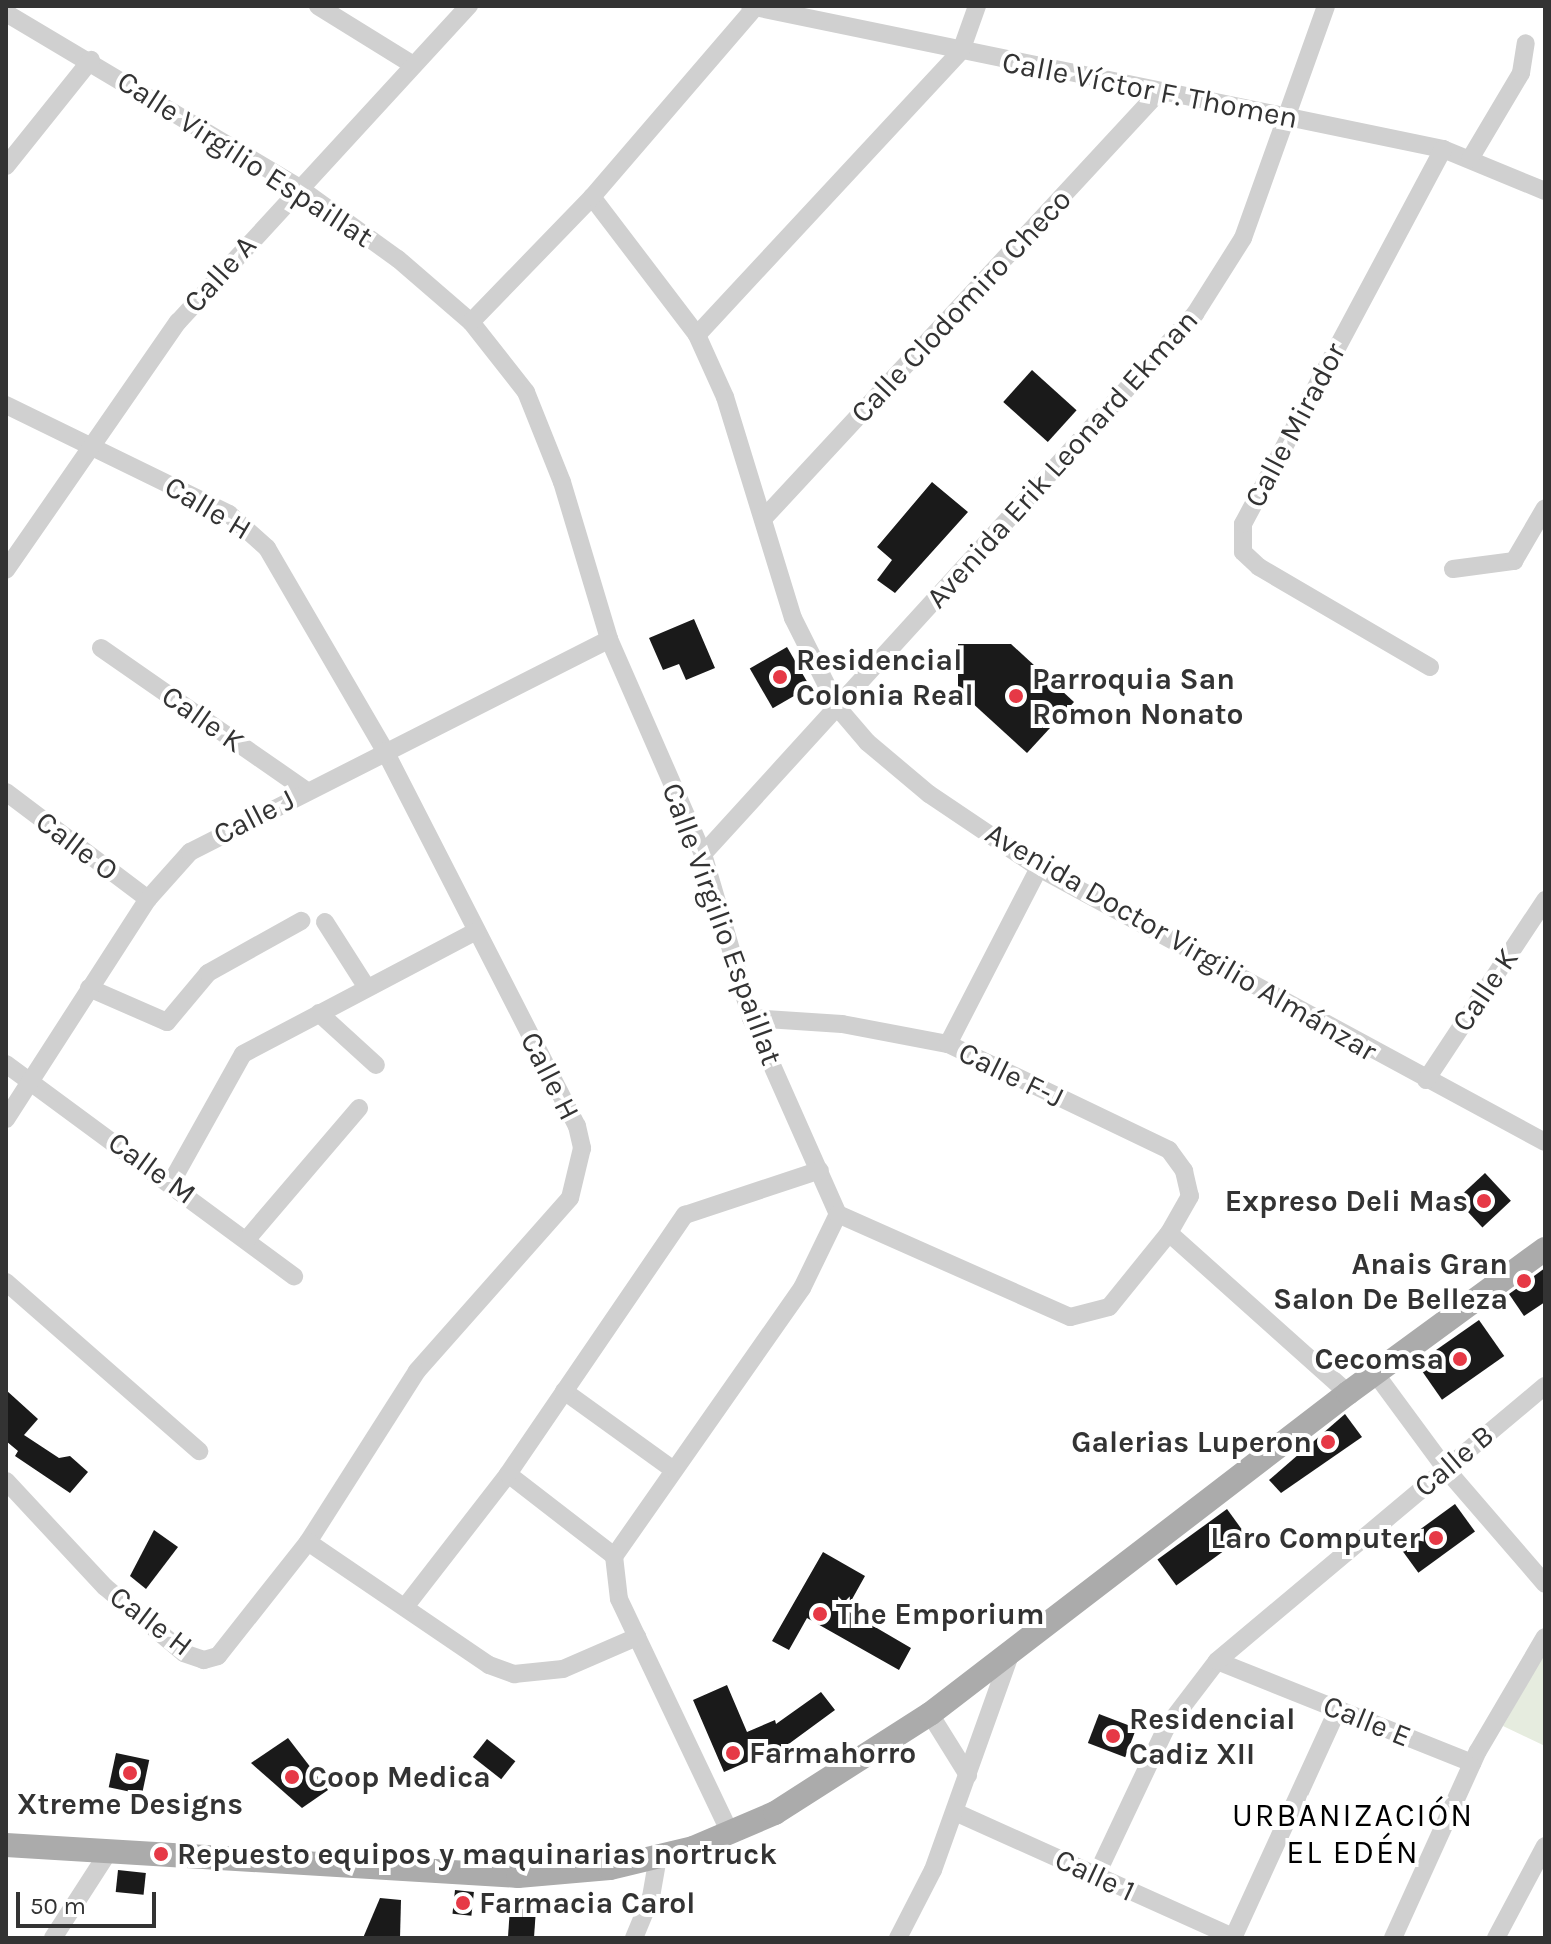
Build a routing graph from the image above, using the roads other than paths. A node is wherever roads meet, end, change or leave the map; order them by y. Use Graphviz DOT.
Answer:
graph roads {
  1 [pos="318,6"];
  2 [pos="469,6"];
  3 [pos="977,6"];
  4 [pos="1326,6"];
  5 [pos="754,7"];
  6 [pos="12,12"];
  7 [pos="1526,43"];
  8 [pos="961,51"];
  9 [pos="91,60"];
  10 [pos="413,65"];
  11 [pos="1158,93"];
  12 [pos="1288,117"];
  13 [pos="1443,149"];
  14 [pos="1470,159"];
  15 [pos="6,166"];
  16 [pos="298,187"];
  17 [pos="1545,191"];
  18 [pos="592,197"];
  19 [pos="471,322"];
  20 [pos="697,335"];
  21 [pos="6,405"];
  22 [pos="93,445"];
  23 [pos="1545,508"];
  24 [pos="763,519"];
  25 [pos="1453,569"];
  26 [pos="6,570"];
  27 [pos="609,639"];
  28 [pos="101,648"];
  29 [pos="1430,667"];
  30 [pos="838,708"];
  31 [pos="385,751"];
  32 [pos="305,790"];
  33 [pos="6,792"];
  34 [pos="703,854"];
  35 [pos="1039,868"];
  36 [pos="148,899"];
  37 [pos="1545,900"];
  38 [pos="301,921"];
  39 [pos="325,922"];
  40 [pos="476,931"];
  41 [pos="89,988"];
  42 [pos="367,988"];
  43 [pos="319,1013"];
  44 [pos="751,1018"];
  45 [pos="948,1044"];
  46 [pos="6,1064"];
  47 [pos="376,1065"];
  48 [pos="1426,1080"];
  49 [pos="30,1081"];
  50 [pos="359,1108"];
  51 [pos="6,1119"];
  52 [pos="1545,1142"];
  53 [pos="820,1170"];
  54 [pos="172,1181"];
  55 [pos="838,1214"];
  56 [pos="1169,1233"];
  57 [pos="248,1238"];
  58 [pos="1545,1249"];
  59 [pos="294,1276"];
  60 [pos="6,1282"];
  61 [pos="1375,1373"];
  62 [pos="1545,1386"];
  63 [pos="564,1391"];
  64 [pos="1348,1393"];
  65 [pos="199,1451"];
  66 [pos="1445,1468"];
  67 [pos="672,1469"];
  68 [pos="508,1474"];
  69 [pos="6,1481"];
  70 [pos="308,1542"];
  71 [pos="614,1556"];
  72 [pos="1545,1584"];
  73 [pos="405,1607"];
  74 [pos="637,1637"];
  75 [pos="1545,1637"];
  76 [pos="1010,1655"];
  77 [pos="1217,1661"];
  78 [pos="1338,1709"];
  79 [pos="930,1714"];
  80 [pos="1472,1763"];
  81 [pos="968,1775"];
  82 [pos="955,1812"];
  83 [pos="730,1833"];
  84 [pos="6,1845"];
  85 [pos="1545,1846"];
  86 [pos="109,1851"];
  87 [pos="658,1857"];
  88 [pos="1096,1876"];
  89 [pos="53,1938"];
  90 [pos="634,1938"];
  91 [pos="898,1938"];
  92 [pos="1234,1938"];
  93 [pos="1393,1938"];
  94 [pos="1496,1938"];
  1 -- 10 [label="street"];
  2 -- 10 [label="street, Calle A"];
  3 -- 8 [label="street"];
  4 -- 12 [label="street, Avenida Erik Leonard Ekman"];
  5 -- 8 [label="street, Calle Víctor F. Thomen"];
  5 -- 18 [label="street"];
  6 -- 9 [label="street, Calle Virgilio Espaillat"];
  7 -- 14 [label="street"];
  8 -- 11 [label="street, Calle Víctor F. Thomen"];
  8 -- 20 [label="street"];
  9 -- 15 [label="street"];
  9 -- 16 [label="street, Calle Virgilio Espaillat"];
  10 -- 16 [label="street, Calle A"];
  11 -- 12 [label="street, Calle Víctor F. Thomen"];
  11 -- 24 [label="street, Calle Clodomiro Checo"];
  12 -- 13 [label="street, Calle Víctor F. Thomen"];
  12 -- 30 [label="street, Avenida Erik Leonard Ekman"];
  13 -- 14 [label="street, Calle Víctor F. Thomen"];
  13 -- 29 [label="street, Calle Mirador"];
  14 -- 17 [label="street, Calle Víctor F. Thomen"];
  16 -- 19 [label="street, Calle Virgilio Espaillat"];
  16 -- 22 [label="street, Calle A"];
  18 -- 19 [label="street"];
  18 -- 20 [label="street, Avenida Doctor Virgilio Almánzar"];
  19 -- 27 [label="street, Calle Virgilio Espaillat"];
  20 -- 24 [label="street, Avenida Doctor Virgilio Almánzar"];
  21 -- 22 [label="street, Calle H"];
  22 -- 26 [label="street, Calle A"];
  22 -- 31 [label="street, Calle H"];
  23 -- 25 [label="street"];
  24 -- 30 [label="street, Avenida Doctor Virgilio Almánzar"];
  27 -- 31 [label="street, Calle J"];
  27 -- 34 [label="street, Calle Virgilio Espaillat"];
  28 -- 32 [label="street, Calle K"];
  30 -- 34 [label="street, Avenida Erik Leonard Ekman"];
  30 -- 35 [label="street, Avenida Doctor Virgilio Almánzar"];
  31 -- 32 [label="street, Calle J"];
  31 -- 40 [label="street, Calle H"];
  32 -- 36 [label="street, Calle J"];
  33 -- 36 [label="street, Calle O"];
  34 -- 44 [label="street, Calle Virgilio Espaillat"];
  35 -- 45 [label="street"];
  35 -- 48 [label="street, Avenida Doctor Virgilio Almánzar"];
  36 -- 41 [label="street, Calle J"];
  37 -- 48 [label="street, Calle K"];
  38 -- 41 [label="street"];
  39 -- 42 [label="street"];
  40 -- 42 [label="street"];
  40 -- 70 [label="street, Calle H"];
  41 -- 49 [label="street, Calle J"];
  42 -- 43 [label="street"];
  43 -- 47 [label="street"];
  43 -- 54 [label="street"];
  44 -- 45 [label="street, Calle F-J"];
  44 -- 53 [label="street, Calle Virgilio Espaillat"];
  45 -- 56 [label="street, Calle F-J"];
  46 -- 49 [label="street, Calle M"];
  48 -- 52 [label="street, Avenida Doctor Virgilio Almánzar"];
  49 -- 51 [label="street, Calle J"];
  49 -- 54 [label="street, Calle M"];
  50 -- 57 [label="street"];
  53 -- 55 [label="street, Calle Virgilio Espaillat"];
  53 -- 63 [label="street"];
  54 -- 57 [label="street, Calle M"];
  55 -- 56 [label="street"];
  55 -- 67 [label="street"];
  56 -- 64 [label="street"];
  57 -- 59 [label="street, Calle M"];
  58 -- 61 [label="main road"];
  60 -- 65 [label="street"];
  61 -- 64 [label="main road"];
  61 -- 66 [label="street"];
  62 -- 66 [label="street, Calle B"];
  63 -- 67 [label="street"];
  63 -- 68 [label="street"];
  64 -- 76 [label="main road"];
  66 -- 72 [label="street"];
  66 -- 77 [label="street, Calle B"];
  67 -- 71 [label="street"];
  68 -- 71 [label="street"];
  68 -- 73 [label="street"];
  69 -- 70 [label="street, Calle H"];
  70 -- 73 [label="street"];
  71 -- 74 [label="street"];
  73 -- 74 [label="street"];
  74 -- 83 [label="street"];
  75 -- 80 [label="street"];
  76 -- 79 [label="main road"];
  76 -- 81 [label="street"];
  77 -- 78 [label="street, Calle E"];
  77 -- 88 [label="street, Calle B"];
  78 -- 80 [label="street, Calle E"];
  78 -- 92 [label="street"];
  79 -- 81 [label="street"];
  79 -- 83 [label="main road"];
  80 -- 93 [label="street"];
  81 -- 82 [label="street"];
  82 -- 88 [label="street, Calle 1"];
  82 -- 91 [label="street"];
  83 -- 87 [label="main road"];
  84 -- 86 [label="main road"];
  85 -- 94 [label="street"];
  86 -- 87 [label="main road"];
  86 -- 89 [label="street"];
  87 -- 90 [label="street"];
  88 -- 92 [label="street, Calle 1"];
}
